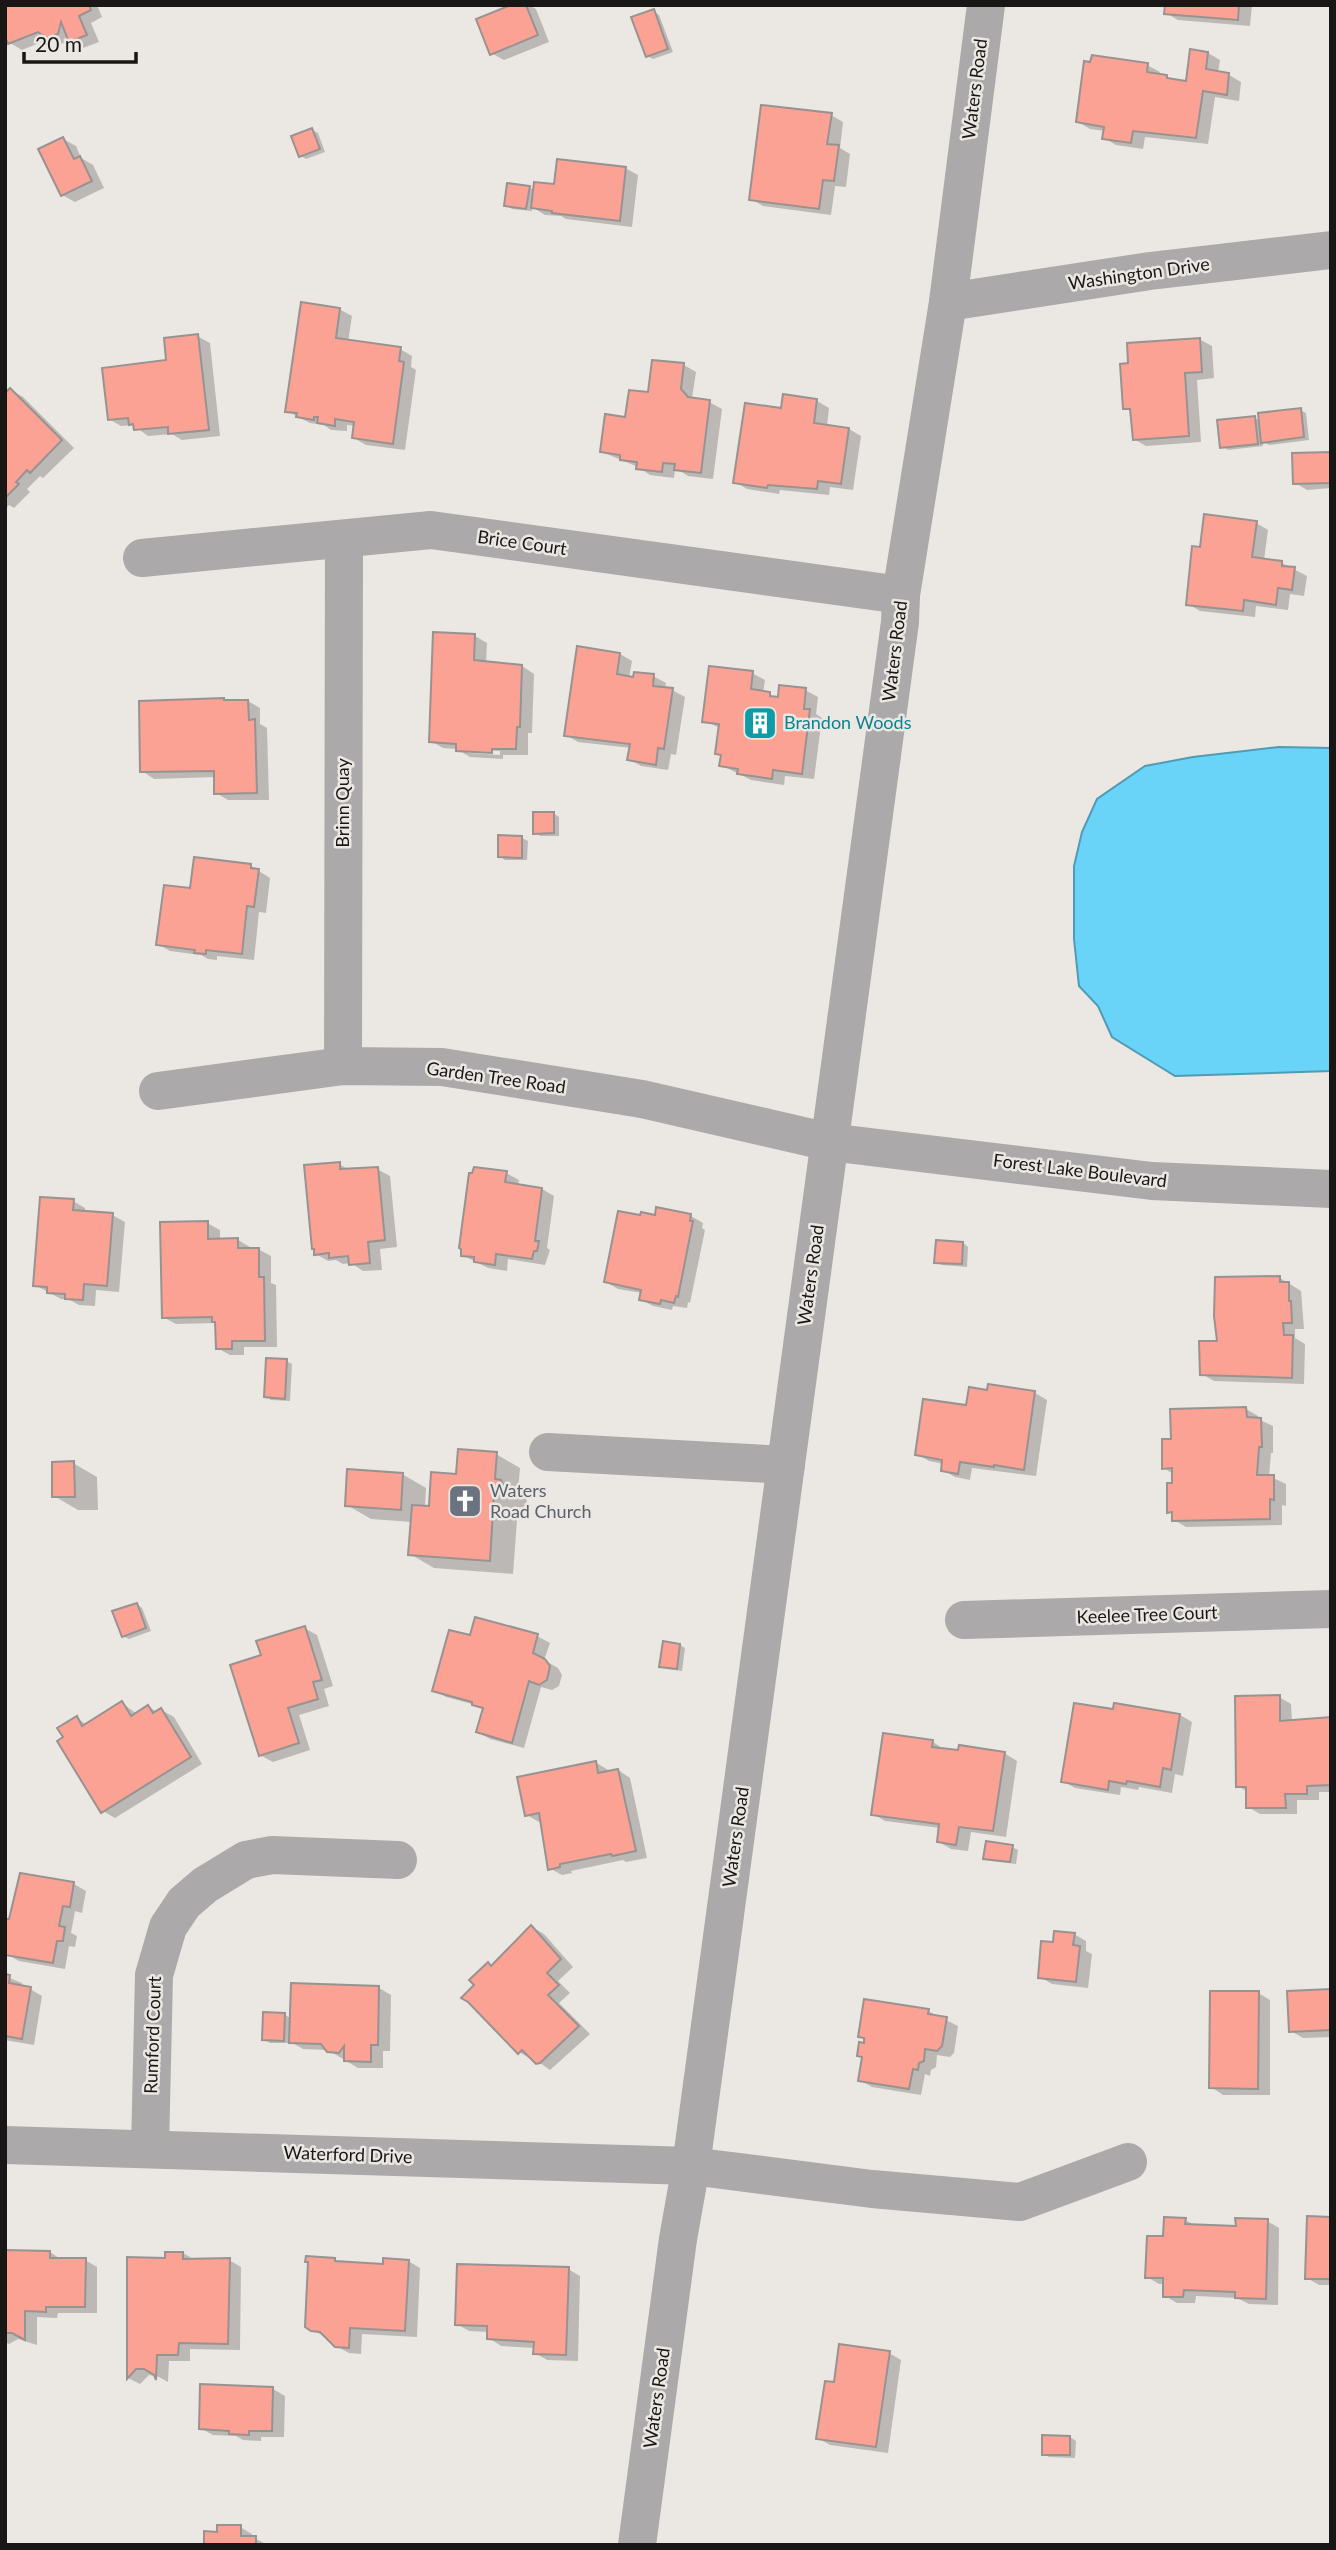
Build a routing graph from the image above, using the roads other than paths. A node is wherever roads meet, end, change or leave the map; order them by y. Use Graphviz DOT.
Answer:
graph roads {
  1 [pos="986,5"];
  2 [pos="1331,250"];
  3 [pos="948,302"];
  4 [pos="344,539"];
  5 [pos="142,558"];
  6 [pos="901,595"];
  7 [pos="343,1066"];
  8 [pos="158,1091"];
  9 [pos="829,1142"];
  10 [pos="1331,1189"];
  11 [pos="548,1452"];
  12 [pos="786,1465"];
  13 [pos="1331,1609"];
  14 [pos="964,1620"];
  15 [pos="398,1860"];
  16 [pos="5,2145"];
  17 [pos="150,2149"];
  18 [pos="1128,2162"];
  19 [pos="691,2166"];
  20 [pos="637,2545"];
  1 -- 3 [label="street, Waters Road"];
  2 -- 3 [label="street, Washington Drive"];
  3 -- 6 [label="street, Waters Road"];
  4 -- 5 [label="street, Brice Court"];
  4 -- 6 [label="street, Brice Court"];
  4 -- 7 [label="street, Brinn Quay"];
  6 -- 9 [label="street, Waters Road"];
  7 -- 8 [label="street, Garden Tree Road"];
  7 -- 9 [label="street, Garden Tree Road"];
  9 -- 10 [label="street, Forest Lake Boulevard"];
  9 -- 12 [label="street, Waters Road"];
  11 -- 12 [label="street"];
  12 -- 19 [label="street, Waters Road"];
  13 -- 14 [label="street, Keelee Tree Court"];
  15 -- 17 [label="street, Rumford Court"];
  16 -- 17 [label="street, Waterford Drive"];
  17 -- 19 [label="street, Waterford Drive"];
  18 -- 19 [label="street, Waterford Drive"];
  19 -- 20 [label="street, Waters Road"];
}
